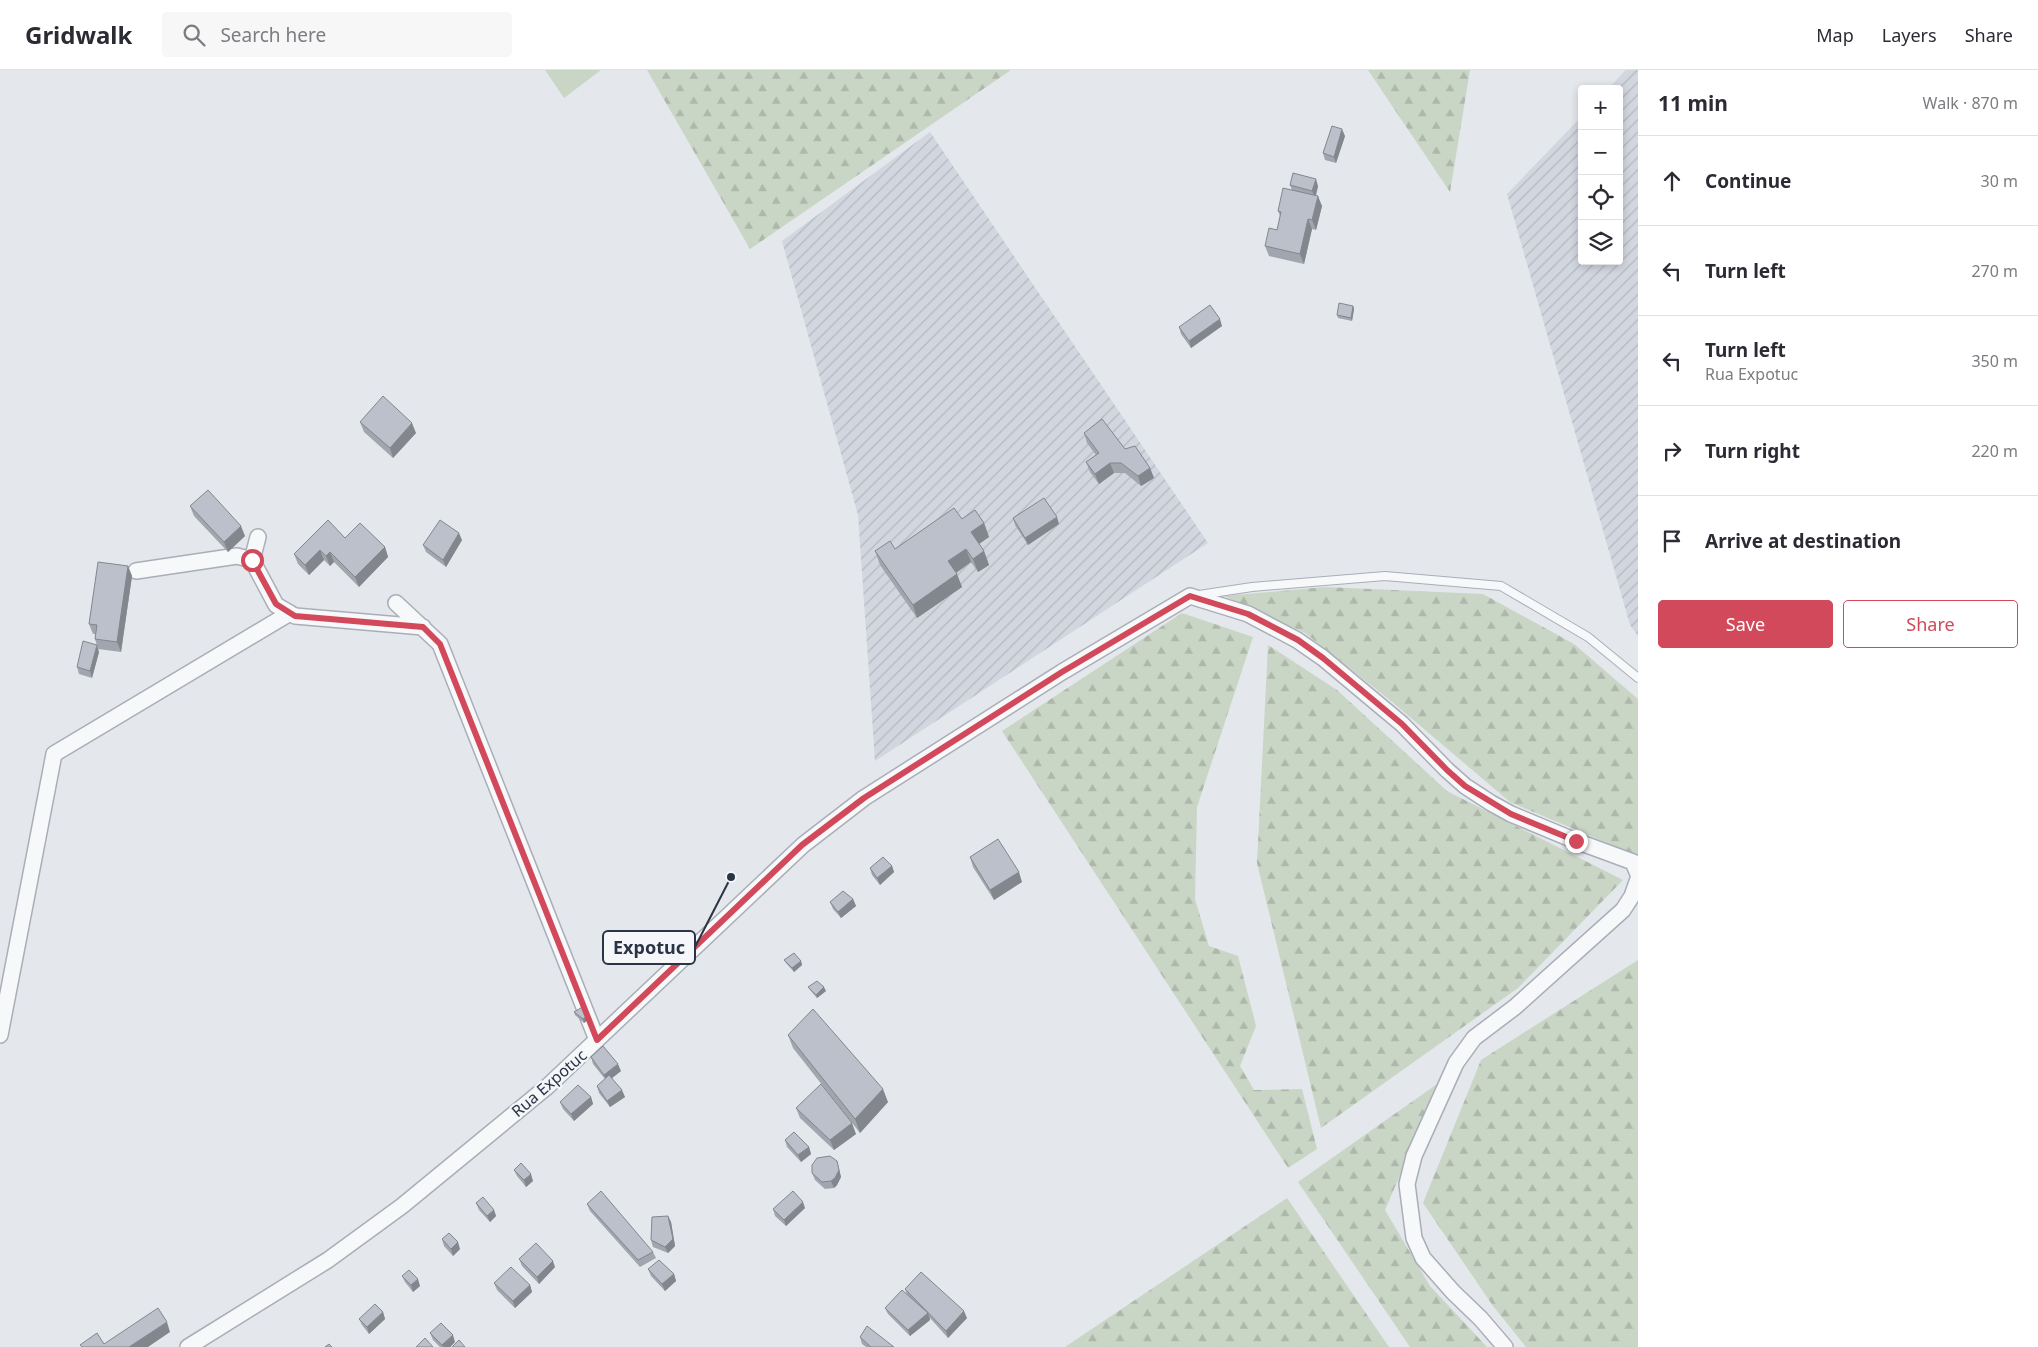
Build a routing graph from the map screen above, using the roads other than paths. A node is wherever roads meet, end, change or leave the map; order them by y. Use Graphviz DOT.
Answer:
graph roads {
  1 [pos="258,537"];
  2 [pos="252,560"];
  3 [pos="136,571"];
  4 [pos="1190,596"];
  5 [pos="396,603"];
  6 [pos="290,613"];
  7 [pos="423,627"];
  8 [pos="1638,678"];
  9 [pos="1638,874"];
  10 [pos="1638,879"];
  11 [pos="0,1035"];
  12 [pos="597,1040"];
  13 [pos="188,1347"];
  14 [pos="1505,1347"];
  1 -- 2 [label="street"];
  2 -- 3 [label="street"];
  2 -- 6 [label="street"];
  4 -- 8 [label="lane"];
  4 -- 9 [label="street"];
  4 -- 12 [label="street, Rua Expotuc"];
  5 -- 7 [label="street"];
  6 -- 7 [label="street"];
  6 -- 11 [label="street"];
  7 -- 12 [label="street"];
  10 -- 14 [label="street"];
  12 -- 13 [label="street, Rua Expotuc"];
}
